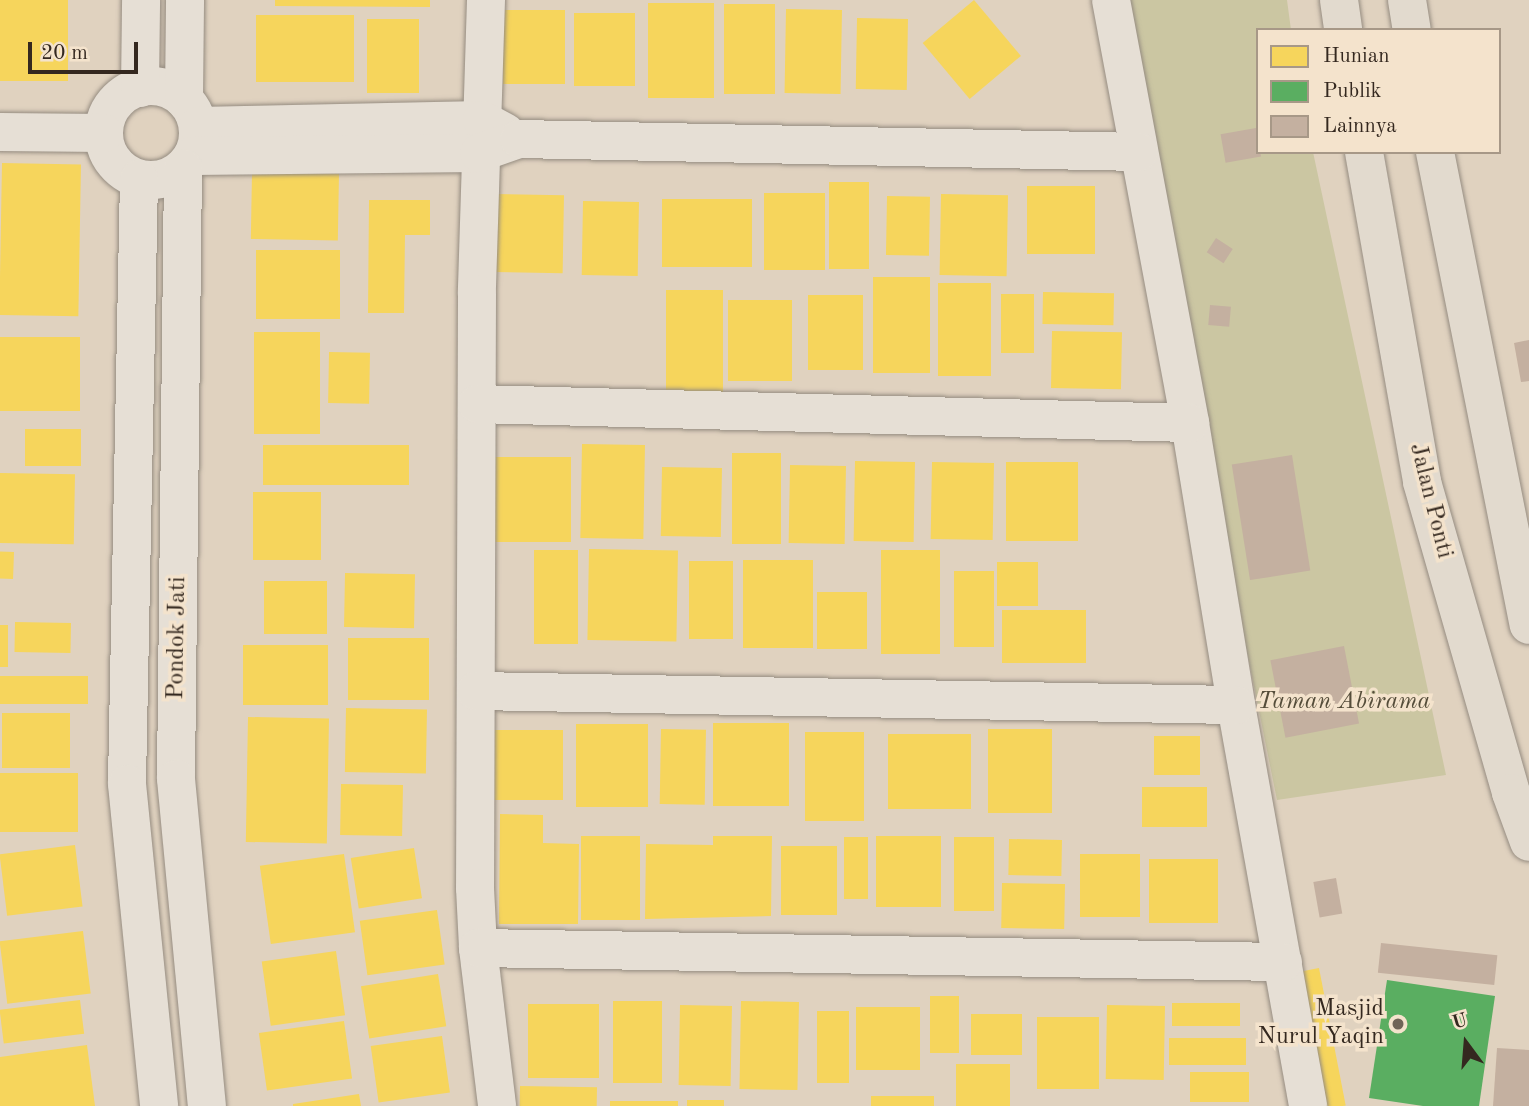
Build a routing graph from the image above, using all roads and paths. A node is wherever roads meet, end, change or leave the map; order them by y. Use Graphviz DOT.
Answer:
graph roads {
  1 [pos="141,0"];
  2 [pos="185,0"];
  3 [pos="486,0"];
  4 [pos="1111,0"];
  5 [pos="1339,0"];
  6 [pos="1407,0"];
  7 [pos="1343,28"];
  8 [pos="1412,28"];
  9 [pos="140,88"];
  10 [pos="0,132"];
  11 [pos="104,133"];
  12 [pos="481,136"];
  13 [pos="189,137"];
  14 [pos="1139,152"];
  15 [pos="1364,154"];
  16 [pos="1435,154"];
  17 [pos="139,179"];
  18 [pos="477,404"];
  19 [pos="1190,423"];
  20 [pos="1529,625"];
  21 [pos="476,691"];
  22 [pos="1236,705"];
  23 [pos="1529,842"];
  24 [pos="478,948"];
  25 [pos="1283,962"];
  26 [pos="159,1106"];
  27 [pos="208,1106"];
  28 [pos="497,1106"];
  29 [pos="1308,1106"];
  1 -- 9 [label="street"];
  2 -- 13 [label="street, Pondok Jati"];
  3 -- 12 [label="street"];
  4 -- 14 [label="street"];
  5 -- 7 [label="main road"];
  6 -- 8 [label="main road"];
  9 -- 11 [label="street"];
  9 -- 13 [label="street"];
  10 -- 11 [label="street"];
  11 -- 17 [label="street"];
  12 -- 13 [label="street"];
  12 -- 14 [label="street"];
  12 -- 18 [label="street"];
  13 -- 17 [label="street"];
  13 -- 27 [label="street, Pondok Jati"];
  14 -- 19 [label="street"];
  15 -- 23 [label="main road, Jalan Ponti"];
  16 -- 20 [label="main road"];
  17 -- 26 [label="street, Pondok Jati"];
  18 -- 19 [label="street"];
  18 -- 21 [label="street"];
  19 -- 22 [label="street"];
  21 -- 22 [label="street"];
  21 -- 24 [label="street"];
  22 -- 25 [label="street"];
  24 -- 25 [label="street"];
  24 -- 28 [label="street"];
  25 -- 29 [label="street"];
}
